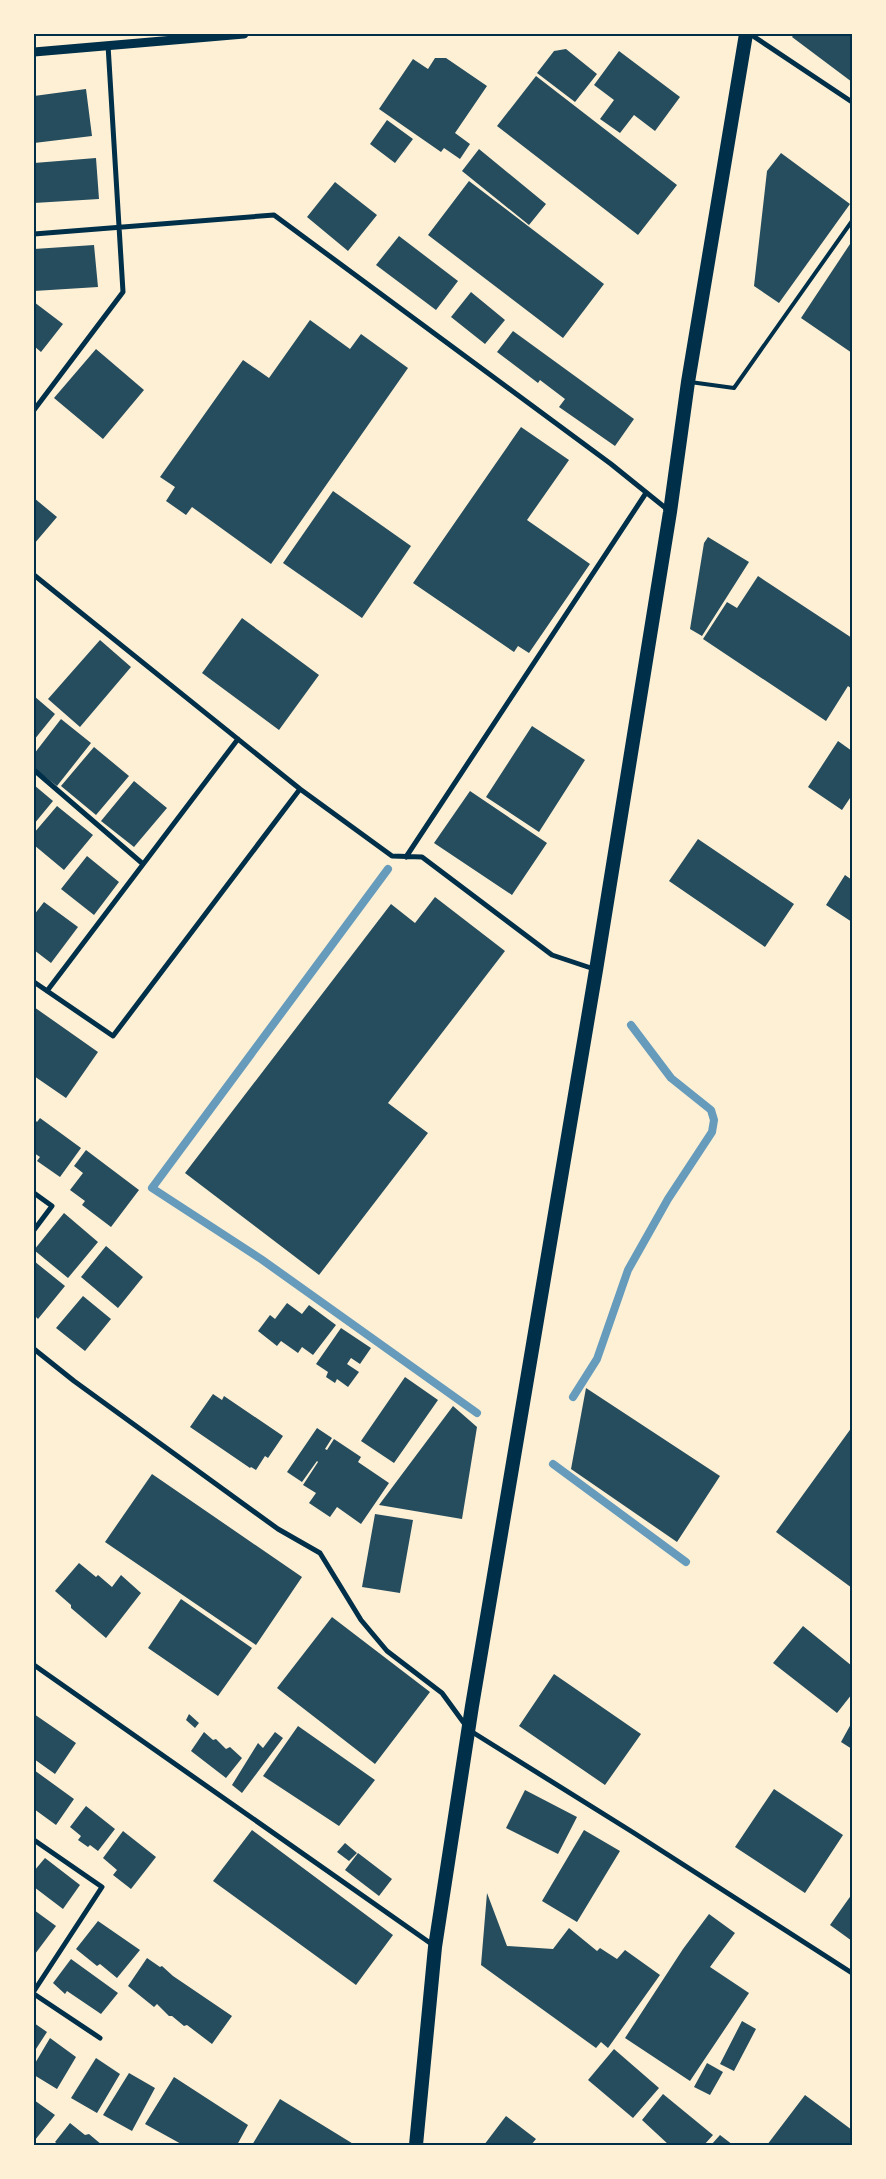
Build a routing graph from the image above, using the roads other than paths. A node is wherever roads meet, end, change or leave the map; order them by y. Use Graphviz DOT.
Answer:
graph roads {
  1 [pos="244,34"];
  2 [pos="746,34"];
  3 [pos="750,34"];
  4 [pos="108,44"];
  5 [pos="34,52"];
  6 [pos="852,102"];
  7 [pos="852,221"];
  8 [pos="120,227"];
  9 [pos="34,234"];
  10 [pos="688,382"];
  11 [pos="34,410"];
  12 [pos="646,493"];
  13 [pos="670,512"];
  14 [pos="34,575"];
  15 [pos="238,739"];
  16 [pos="34,770"];
  17 [pos="300,789"];
  18 [pos="406,856"];
  19 [pos="143,864"];
  20 [pos="596,970"];
  21 [pos="34,982"];
  22 [pos="47,991"];
  23 [pos="34,1193"];
  24 [pos="34,1230"];
  25 [pos="34,1349"];
  26 [pos="34,1665"];
  27 [pos="468,1730"];
  28 [pos="34,1840"];
  29 [pos="435,1947"];
  30 [pos="852,1973"];
  31 [pos="34,1993"];
  32 [pos="100,2038"];
  33 [pos="416,2145"];
  1 -- 4 [label="street"];
  2 -- 10 [label="highway"];
  3 -- 6 [label="street"];
  4 -- 5 [label="street"];
  4 -- 8 [label="street"];
  7 -- 10 [label="lane"];
  8 -- 9 [label="street"];
  8 -- 11 [label="street"];
  8 -- 12 [label="street"];
  10 -- 13 [label="highway"];
  12 -- 13 [label="street"];
  12 -- 18 [label="street"];
  13 -- 20 [label="highway"];
  14 -- 15 [label="street"];
  15 -- 17 [label="street"];
  15 -- 19 [label="street"];
  16 -- 19 [label="street"];
  17 -- 18 [label="street"];
  17 -- 22 [label="street"];
  18 -- 20 [label="street"];
  19 -- 22 [label="street"];
  20 -- 27 [label="highway"];
  21 -- 22 [label="street"];
  23 -- 24 [label="street"];
  25 -- 27 [label="street"];
  26 -- 29 [label="street"];
  27 -- 29 [label="highway"];
  27 -- 30 [label="street"];
  28 -- 31 [label="street"];
  29 -- 33 [label="highway"];
  31 -- 32 [label="street"];
}
